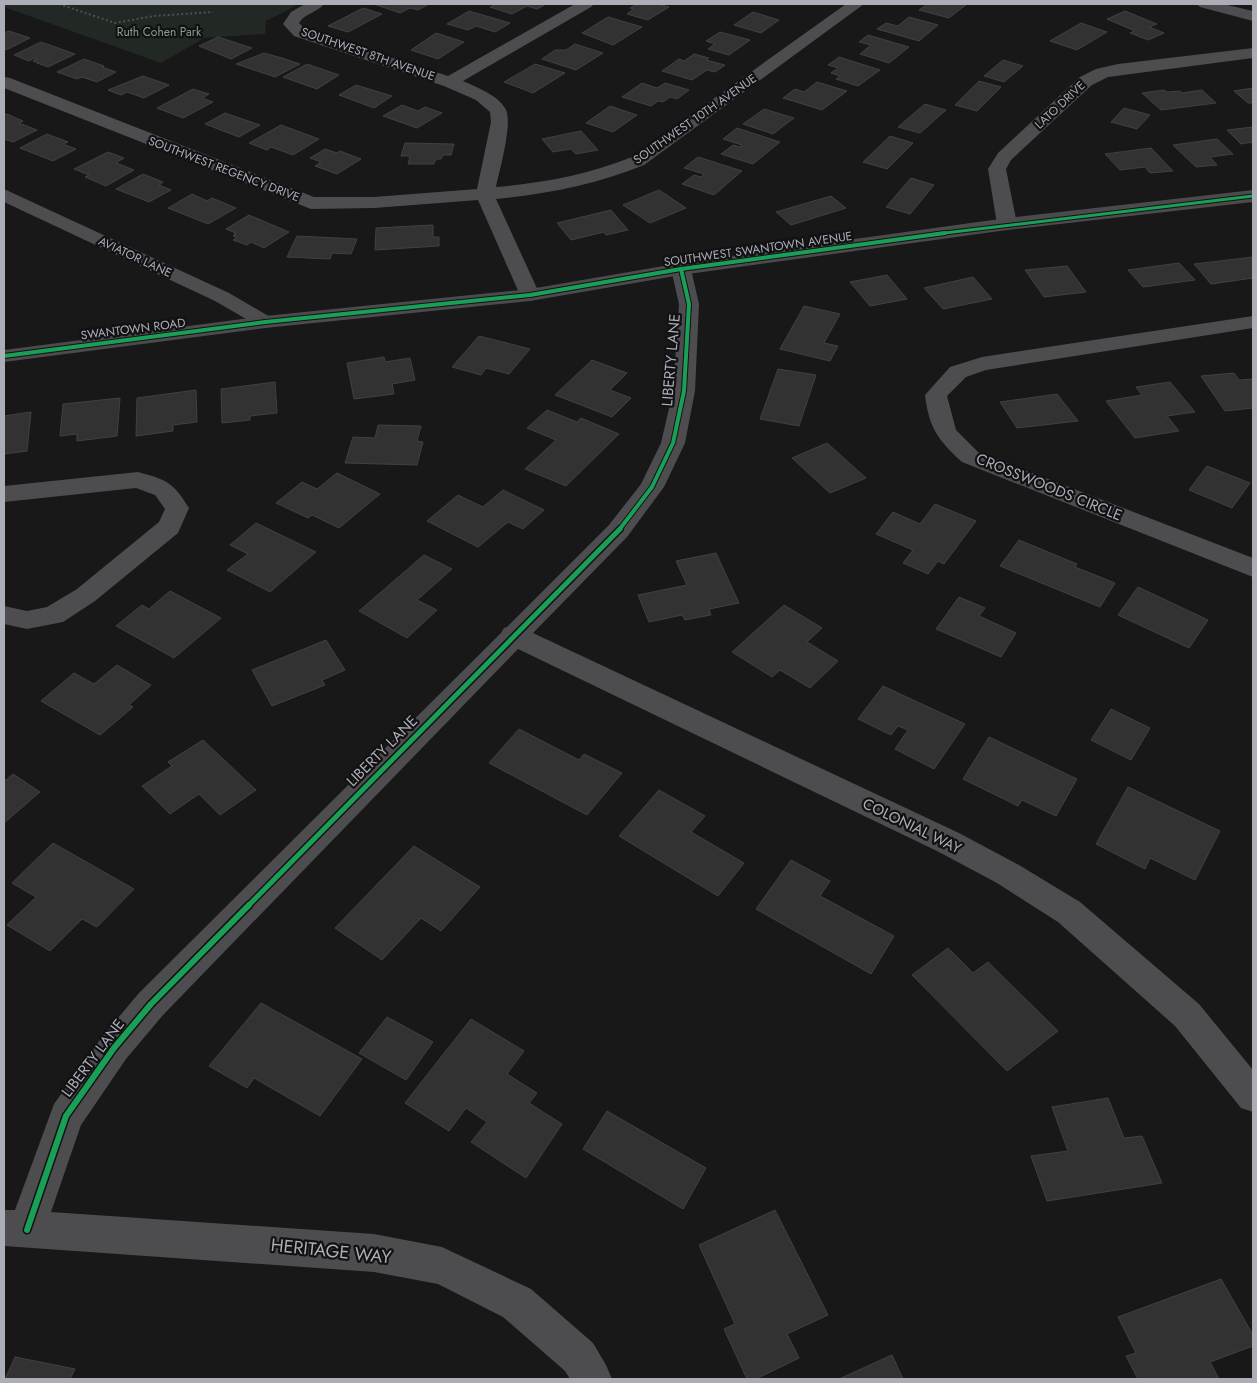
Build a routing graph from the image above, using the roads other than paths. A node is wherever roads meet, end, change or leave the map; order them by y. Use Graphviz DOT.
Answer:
graph roads {
  1 [pos="316,4"];
  2 [pos="586,4"];
  3 [pos="856,4"];
  4 [pos="1205,4"];
  5 [pos="1253,16"];
  6 [pos="1253,53"];
  7 [pos="4,82"];
  8 [pos="450,82"];
  9 [pos="485,194"];
  10 [pos="4,195"];
  11 [pos="1253,196"];
  12 [pos="1007,224"];
  13 [pos="681,269"];
  14 [pos="530,295"];
  15 [pos="265,322"];
  16 [pos="1253,322"];
  17 [pos="4,356"];
  18 [pos="4,494"];
  19 [pos="1253,568"];
  20 [pos="4,615"];
  21 [pos="514,635"];
  22 [pos="1253,1096"];
  23 [pos="16,1229"];
  24 [pos="592,1379"];
  1 -- 8 [label="street, SOUTHWEST 8TH AVENUE"];
  2 -- 8 [label="street"];
  3 -- 9 [label="street, SOUTHWEST 10TH AVENUE"];
  4 -- 5 [label="street"];
  6 -- 12 [label="street, LATO DRIVE"];
  7 -- 9 [label="street, SOUTHWEST REGENCY DRIVE"];
  8 -- 9 [label="street"];
  9 -- 14 [label="street"];
  10 -- 15 [label="street, AVIATOR LANE"];
  11 -- 12 [label="street, SOUTHWEST SWANTOWN AVENUE"];
  12 -- 13 [label="street, SOUTHWEST SWANTOWN AVENUE"];
  13 -- 14 [label="street, SOUTHWEST SWANTOWN AVENUE"];
  13 -- 21 [label="street, LIBERTY LANE"];
  14 -- 15 [label="street, SOUTHWEST SWANTOWN AVENUE"];
  15 -- 17 [label="street, SWANTOWN ROAD"];
  16 -- 19 [label="street, CROSSWOODS CIRCLE"];
  18 -- 20 [label="street"];
  21 -- 22 [label="street, COLONIAL WAY"];
  21 -- 23 [label="street, LIBERTY LANE"];
  23 -- 24 [label="street, HERITAGE WAY"];
}
